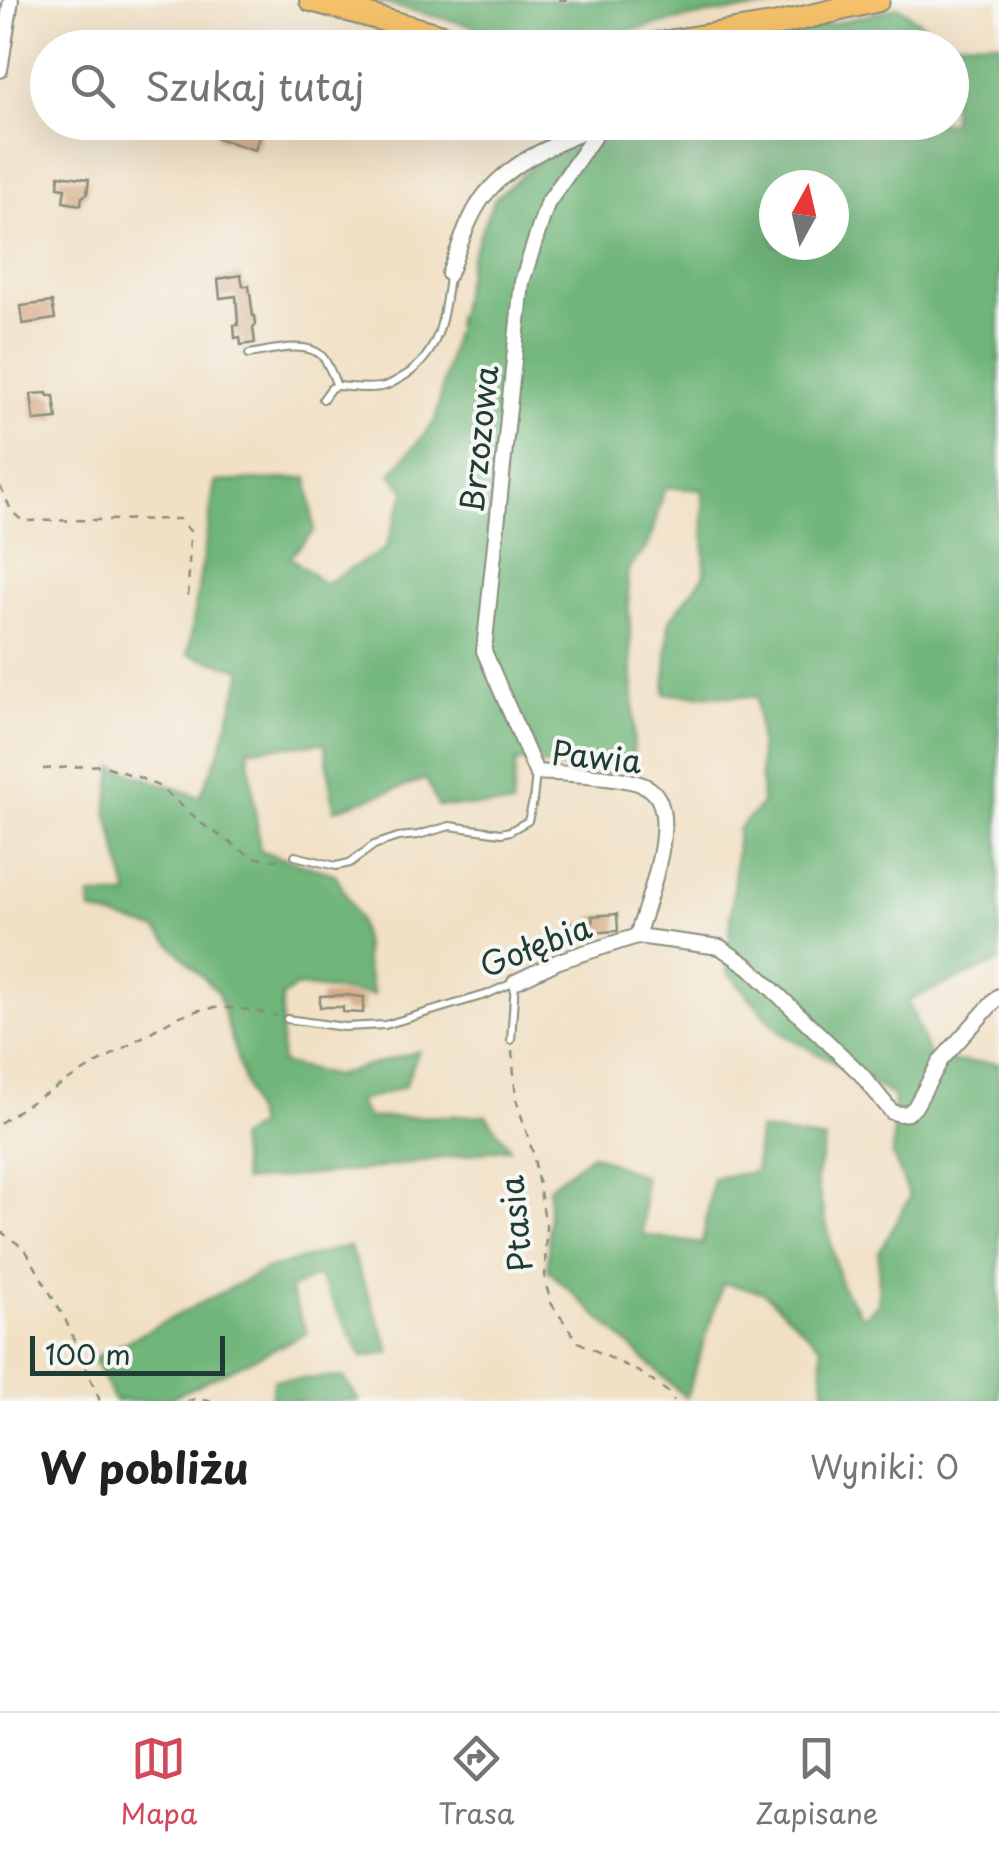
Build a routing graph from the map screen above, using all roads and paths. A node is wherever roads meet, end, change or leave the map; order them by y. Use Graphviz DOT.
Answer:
graph roads {
  1 [pos="11,0"];
  2 [pos="311,0"];
  3 [pos="559,0"];
  4 [pos="570,0"];
  5 [pos="878,0"];
  6 [pos="753,28"];
  7 [pos="420,30"];
  8 [pos="741,30"];
  9 [pos="0,70"];
  10 [pos="566,140"];
  11 [pos="591,140"];
  12 [pos="449,274"];
  13 [pos="249,354"];
  14 [pos="337,386"];
  15 [pos="323,399"];
  16 [pos="0,486"];
  17 [pos="188,601"];
  18 [pos="43,769"];
  19 [pos="536,772"];
  20 [pos="295,856"];
  21 [pos="637,936"];
  22 [pos="515,982"];
  23 [pos="999,996"];
  24 [pos="287,1019"];
  25 [pos="511,1040"];
  26 [pos="0,1123"];
  27 [pos="0,1231"];
  28 [pos="100,1401"];
  29 [pos="187,1401"];
  30 [pos="211,1401"];
  31 [pos="674,1401"];
  1 -- 9 [label="street"];
  2 -- 7 [label="main road"];
  3 -- 4 [label="path"];
  5 -- 6 [label="main road"];
  6 -- 8 [label="main road"];
  10 -- 12 [label="street"];
  11 -- 19 [label="street, Brzozowa"];
  12 -- 14 [label="lane"];
  13 -- 14 [label="lane"];
  14 -- 15 [label="lane"];
  16 -- 17 [label="path"];
  18 -- 20 [label="path"];
  19 -- 20 [label="lane, Pawia"];
  19 -- 21 [label="street, Pawia"];
  21 -- 22 [label="street, Gołębia"];
  21 -- 23 [label="street, Gołębia"];
  22 -- 24 [label="lane, Gołębia"];
  22 -- 25 [label="lane"];
  24 -- 26 [label="path"];
  25 -- 31 [label="path, Ptasia"];
  27 -- 28 [label="path"];
  29 -- 30 [label="path"];
}
